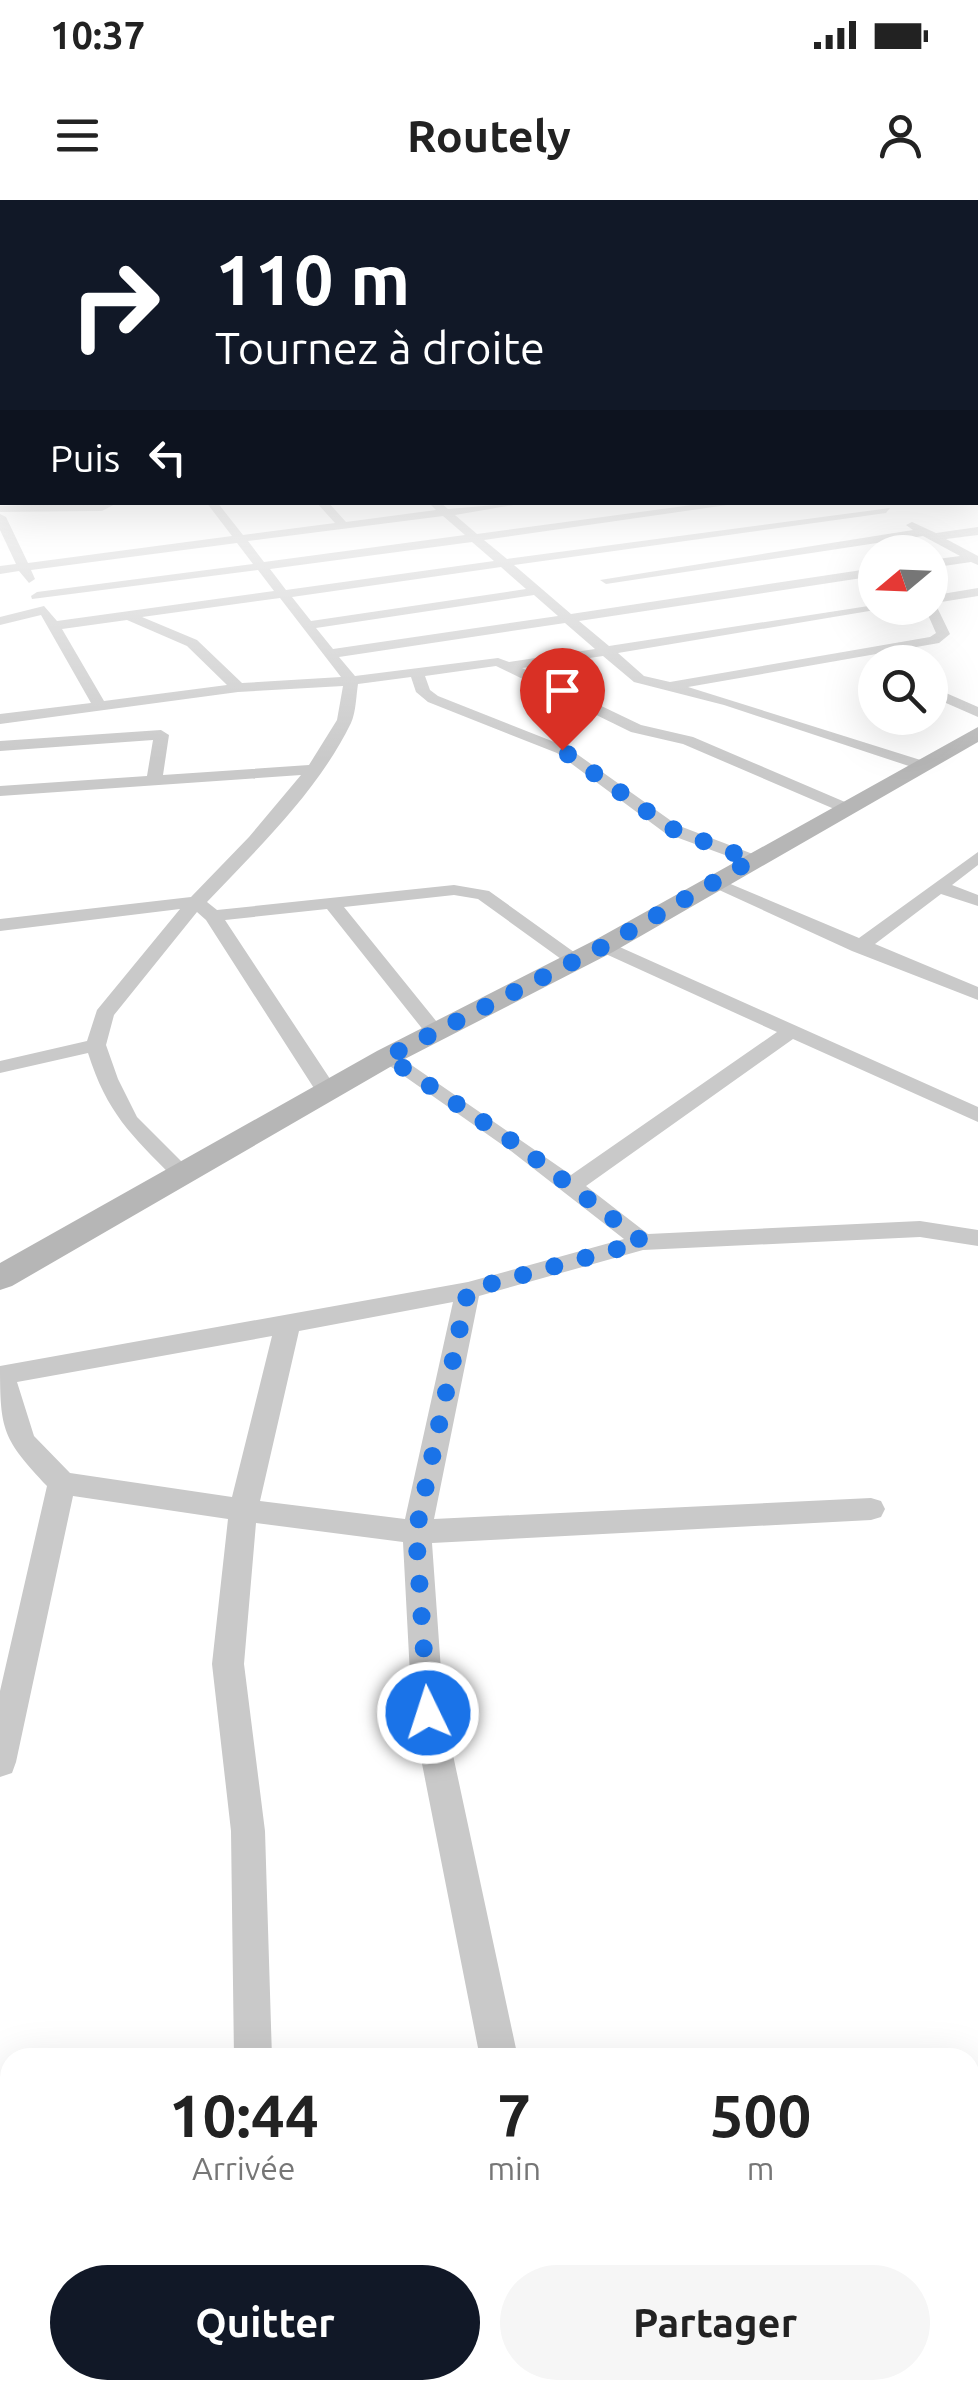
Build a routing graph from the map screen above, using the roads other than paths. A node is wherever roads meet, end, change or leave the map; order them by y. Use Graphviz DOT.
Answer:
graph roads {
  1 [pos="20,556"];
  2 [pos="112,556"];
  3 [pos="252,556"];
  4 [pos="340,556"];
  5 [pos="495,556"];
  6 [pos="558,556"];
  7 [pos="727,556"];
  8 [pos="774,556"];
  9 [pos="975,559"];
  10 [pos="735,561"];
  11 [pos="948,562"];
  12 [pos="504,563"];
  13 [pos="260,566"];
  14 [pos="24,567"];
  15 [pos="0,570"];
  16 [pos="748,570"];
  17 [pos="858,575"];
  18 [pos="762,578"];
  19 [pos="606,580"];
  20 [pos="774,587"];
  21 [pos="536,592"];
  22 [pos="283,594"];
  23 [pos="976,594"];
  24 [pos="789,597"];
  25 [pos="948,599"];
  26 [pos="41,603"];
  27 [pos="804,607"];
  28 [pos="858,611"];
  29 [pos="124,616"];
  30 [pos="819,617"];
  31 [pos="568,618"];
  32 [pos="0,620"];
  33 [pos="308,624"];
  34 [pos="939,625"];
  35 [pos="52,626"];
  36 [pos="835,628"];
  37 [pos="852,639"];
  38 [pos="861,645"];
  39 [pos="901,645"];
  40 [pos="605,650"];
  41 [pos="858,652"];
  42 [pos="330,654"];
  43 [pos="510,666"];
  44 [pos="416,670"];
  45 [pos="350,681"];
  46 [pos="668,686"];
  47 [pos="238,688"];
  48 [pos="948,699"];
  49 [pos="100,706"];
  50 [pos="978,713"];
  51 [pos="1,718"];
  52 [pos="975,739"];
  53 [pos="0,746"];
  54 [pos="924,766"];
  55 [pos="314,770"];
  56 [pos="155,778"];
  57 [pos="0,791"];
  58 [pos="846,809"];
  59 [pos="978,857"];
  60 [pos="752,860"];
  61 [pos="715,884"];
  62 [pos="939,886"];
  63 [pos="978,901"];
  64 [pos="196,902"];
  65 [pos="332,904"];
  66 [pos="213,916"];
  67 [pos="0,925"];
  68 [pos="604,946"];
  69 [pos="859,947"];
  70 [pos="575,960"];
  71 [pos="978,994"];
  72 [pos="791,1031"];
  73 [pos="436,1032"];
  74 [pos="96,1044"];
  75 [pos="387,1057"];
  76 [pos="0,1067"];
  77 [pos="327,1091"];
  78 [pos="978,1115"];
  79 [pos="182,1173"];
  80 [pos="570,1186"];
  81 [pos="978,1238"];
  82 [pos="643,1242"];
  83 [pos="0,1278"];
  84 [pos="468,1290"];
  85 [pos="288,1324"];
  86 [pos="1,1376"];
  87 [pos="62,1483"];
  88 [pos="871,1509"];
  89 [pos="242,1510"];
  90 [pos="416,1532"];
  91 [pos="0,1762"];
  92 [pos="253,2048"];
  93 [pos="497,2048"];
  1 -- 14 [label="street"];
  2 -- 14 [label="street"];
  3 -- 13 [label="street"];
  4 -- 13 [label="street"];
  5 -- 12 [label="street"];
  6 -- 12 [label="street"];
  7 -- 10 [label="street"];
  8 -- 10 [label="street"];
  9 -- 11 [label="street"];
  10 -- 16 [label="street"];
  10 -- 19 [label="street"];
  12 -- 21 [label="street"];
  12 -- 22 [label="street"];
  13 -- 22 [label="street"];
  13 -- 26 [label="street"];
  14 -- 15 [label="street"];
  14 -- 26 [label="street"];
  17 -- 20 [label="street"];
  18 -- 20 [label="street"];
  20 -- 24 [label="street"];
  20 -- 31 [label="street"];
  21 -- 31 [label="street"];
  21 -- 33 [label="street"];
  22 -- 29 [label="street"];
  22 -- 33 [label="street"];
  23 -- 25 [label="street"];
  26 -- 32 [label="street"];
  26 -- 35 [label="street"];
  27 -- 30 [label="street"];
  28 -- 30 [label="street"];
  29 -- 35 [label="street"];
  29 -- 47 [label="street"];
  30 -- 36 [label="street"];
  30 -- 40 [label="street"];
  31 -- 40 [label="street"];
  31 -- 42 [label="street"];
  33 -- 42 [label="street"];
  34 -- 39 [label="street"];
  35 -- 49 [label="street"];
  37 -- 38 [label="street"];
  40 -- 43 [label="street"];
  40 -- 46 [label="street"];
  41 -- 46 [label="street"];
  42 -- 45 [label="street"];
  43 -- 44 [label="street"];
  43 -- 58 [label="street"];
  44 -- 45 [label="street"];
  44 -- 60 [label="street"];
  45 -- 47 [label="street"];
  45 -- 55 [label="street"];
  46 -- 54 [label="street"];
  47 -- 49 [label="street"];
  48 -- 50 [label="street"];
  49 -- 51 [label="street"];
  52 -- 54 [label="main road"];
  53 -- 56 [label="street"];
  54 -- 58 [label="main road"];
  55 -- 56 [label="street"];
  55 -- 64 [label="street"];
  56 -- 57 [label="street"];
  58 -- 60 [label="main road"];
  59 -- 62 [label="street"];
  60 -- 61 [label="main road"];
  61 -- 68 [label="main road"];
  61 -- 69 [label="street"];
  62 -- 63 [label="street"];
  62 -- 69 [label="street"];
  64 -- 66 [label="street"];
  64 -- 67 [label="street"];
  64 -- 74 [label="street"];
  65 -- 66 [label="street"];
  65 -- 70 [label="street"];
  65 -- 73 [label="street"];
  66 -- 77 [label="street"];
  68 -- 70 [label="main road"];
  68 -- 72 [label="street"];
  69 -- 71 [label="street"];
  70 -- 73 [label="main road"];
  72 -- 78 [label="street"];
  72 -- 80 [label="street"];
  73 -- 75 [label="main road"];
  74 -- 76 [label="street"];
  74 -- 79 [label="street"];
  75 -- 77 [label="main road"];
  75 -- 80 [label="street"];
  77 -- 79 [label="main road"];
  79 -- 83 [label="main road"];
  80 -- 82 [label="street"];
  81 -- 82 [label="street"];
  82 -- 84 [label="street"];
  84 -- 85 [label="street"];
  84 -- 90 [label="street"];
  85 -- 86 [label="street"];
  85 -- 89 [label="street"];
  86 -- 87 [label="street"];
  87 -- 89 [label="street"];
  87 -- 91 [label="street"];
  88 -- 90 [label="street"];
  89 -- 90 [label="street"];
  89 -- 92 [label="street"];
  90 -- 93 [label="street"];
}
